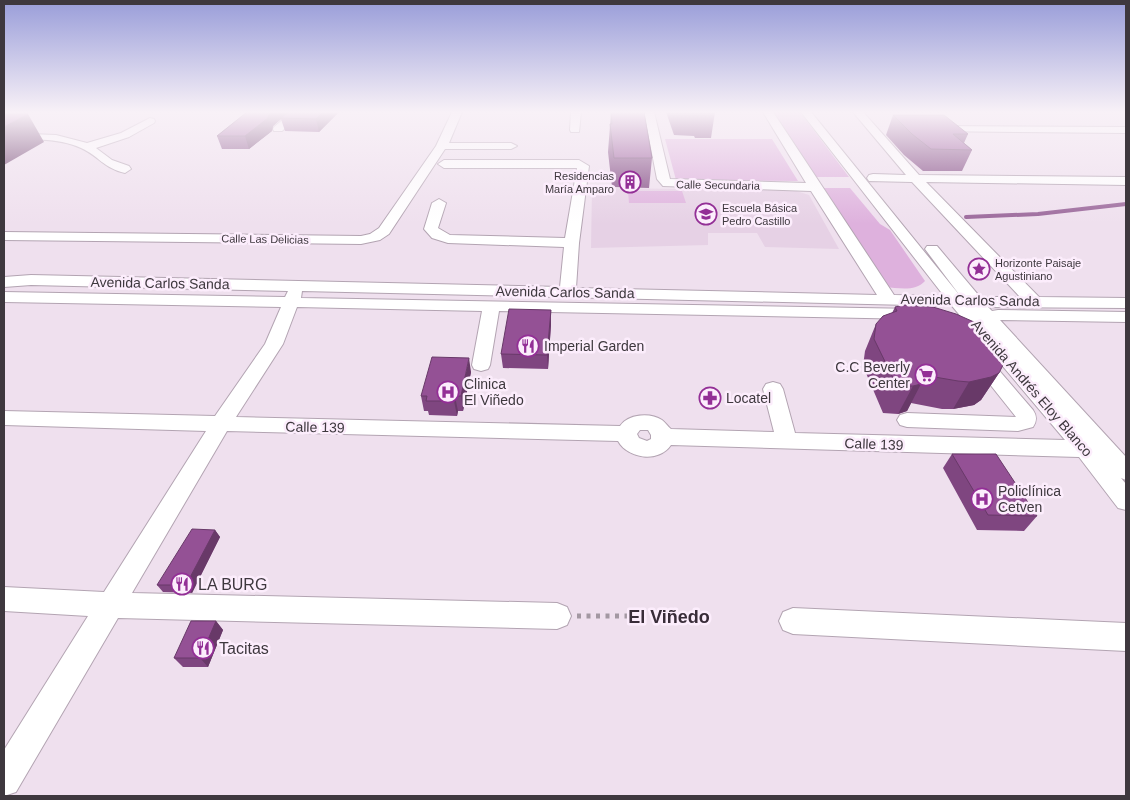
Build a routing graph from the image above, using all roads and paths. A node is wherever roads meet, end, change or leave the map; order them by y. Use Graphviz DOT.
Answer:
graph roads {
  1 [pos="89,149"];
  2 [pos="440,149"];
  3 [pos="657,149"];
  4 [pos="791,149"];
  5 [pos="835,149"];
  6 [pos="850,149"];
  7 [pos="890,149"];
  8 [pos="444,164"];
  9 [pos="126,169"];
  10 [pos="873,178"];
  11 [pos="915,178"];
  12 [pos="1126,181"];
  13 [pos="814,187"];
  14 [pos="439,203"];
  15 [pos="4,236"];
  16 [pos="572,243"];
  17 [pos="4,282"];
  18 [pos="568,293"];
  19 [pos="294,295"];
  20 [pos="4,297"];
  21 [pos="888,299"];
  22 [pos="1033,301"];
  23 [pos="1126,303"];
  24 [pos="490,307"];
  25 [pos="963,311"];
  26 [pos="1126,317"];
  27 [pos="966,343"];
  28 [pos="480,366"];
  29 [pos="773,389"];
  30 [pos="4,418"];
  31 [pos="907,420"];
  32 [pos="220,425"];
  33 [pos="787,441"];
  34 [pos="1117,448"];
  35 [pos="1084,449"];
  36 [pos="1126,471"];
  37 [pos="1126,501"];
  38 [pos="4,599"];
  39 [pos="111,605"];
  40 [pos="556,616"];
  41 [pos="644,616"];
  42 [pos="793,620"];
  43 [pos="1126,637"];
  44 [pos="4,780"];
  1 -- 9 [label="street"];
  2 -- 15 [label="street, Calle Las Delicias"];
  3 -- 13 [label="street, Calle Secundaria"];
  4 -- 13 [label="street"];
  5 -- 25 [label="street, Avenida Andrés Eloy Blanco"];
  6 -- 10 [label="street, Avenida Andrés Eloy Blanco"];
  7 -- 11 [label="street"];
  8 -- 16 [label="street"];
  10 -- 11 [label="street"];
  10 -- 25 [label="street, Avenida Andrés Eloy Blanco"];
  11 -- 12 [label="street"];
  11 -- 22 [label="street"];
  13 -- 21 [label="street"];
  14 -- 16 [label="street"];
  16 -- 18 [label="street"];
  17 -- 19 [label="street, Avenida Carlos Sanda"];
  18 -- 19 [label="street, Avenida Carlos Sanda"];
  18 -- 21 [label="street, Avenida Carlos Sanda"];
  19 -- 20 [label="street, Avenida Carlos Sanda"];
  19 -- 24 [label="street, Avenida Carlos Sanda"];
  19 -- 32 [label="street"];
  21 -- 25 [label="street, Avenida Carlos Sanda"];
  22 -- 23 [label="street, Avenida Carlos Sanda"];
  22 -- 25 [label="street, Avenida Carlos Sanda"];
  24 -- 25 [label="street, Avenida Carlos Sanda"];
  24 -- 28 [label="street"];
  25 -- 26 [label="street, Avenida Carlos Sanda"];
  25 -- 34 [label="street, Avenida Andrés Eloy Blanco"];
  25 -- 35 [label="street, Avenida Andrés Eloy Blanco"];
  27 -- 31 [label="street"];
  29 -- 33 [label="street"];
  30 -- 32 [label="street, Calle 139"];
  32 -- 33 [label="street, Calle 139"];
  32 -- 39 [label="street"];
  33 -- 35 [label="street, Calle 139"];
  34 -- 36 [label="street, Avenida Andrés Eloy Blanco"];
  35 -- 37 [label="street, Avenida Andrés Eloy Blanco"];
  38 -- 39 [label="street"];
  39 -- 40 [label="street"];
  39 -- 44 [label="street"];
  40 -- 41 [label="path"];
  42 -- 43 [label="street"];
}
